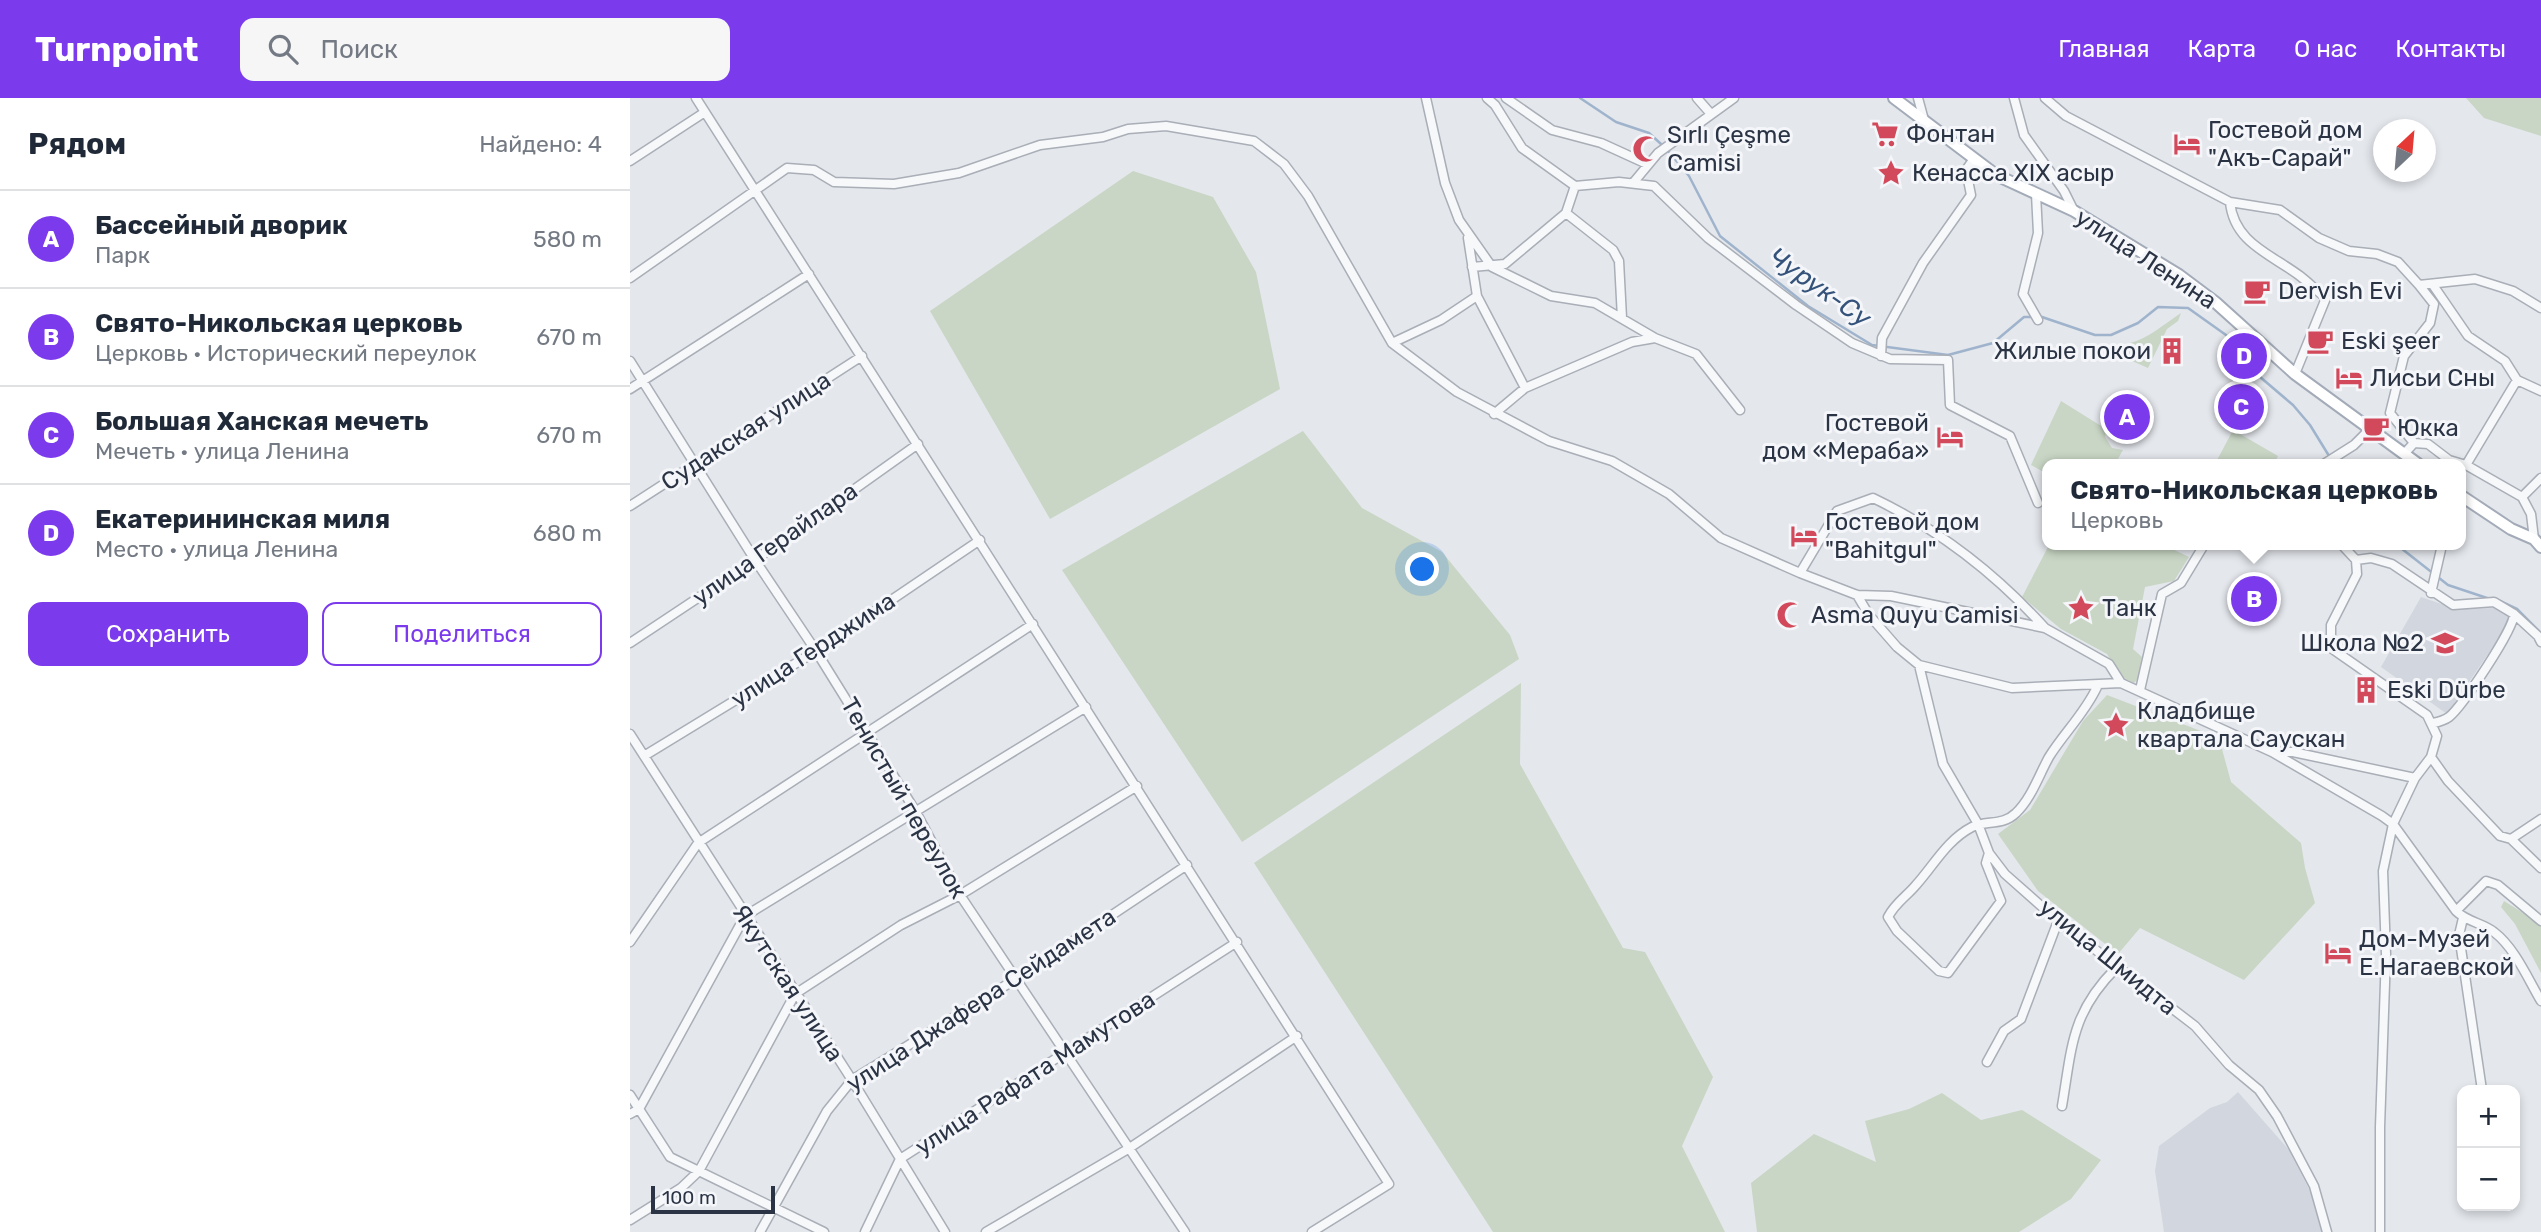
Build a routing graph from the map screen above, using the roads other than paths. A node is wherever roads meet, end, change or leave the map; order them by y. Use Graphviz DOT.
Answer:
graph roads {
  1 [pos="696,98"];
  2 [pos="1426,98"];
  3 [pos="1487,98"];
  4 [pos="1506,98"];
  5 [pos="1697,98"];
  6 [pos="1734,98"];
  7 [pos="1894,98"];
  8 [pos="1918,98"];
  9 [pos="2014,98"];
  10 [pos="2045,98"];
  11 [pos="705,112"];
  12 [pos="1712,114"];
  13 [pos="1924,123"];
  14 [pos="1973,160"];
  15 [pos="630,161"];
  16 [pos="1647,164"];
  17 [pos="1633,183"];
  18 [pos="1575,186"];
  19 [pos="755,190"];
  20 [pos="2036,194"];
  21 [pos="2230,202"];
  22 [pos="2074,211"];
  23 [pos="1566,213"];
  24 [pos="1468,235"];
  25 [pos="1472,267"];
  26 [pos="1492,267"];
  27 [pos="809,274"];
  28 [pos="630,278"];
  29 [pos="2419,285"];
  30 [pos="2433,285"];
  31 [pos="1477,296"];
  32 [pos="2541,308"];
  33 [pos="2036,317"];
  34 [pos="1622,318"];
  35 [pos="1655,338"];
  36 [pos="1392,343"];
  37 [pos="1882,351"];
  38 [pos="862,356"];
  39 [pos="630,360"];
  40 [pos="2295,374"];
  41 [pos="643,380"];
  42 [pos="2517,380"];
  43 [pos="1525,388"];
  44 [pos="630,389"];
  45 [pos="2541,391"];
  46 [pos="1740,410"];
  47 [pos="1494,414"];
  48 [pos="2370,429"];
  49 [pos="2414,443"];
  50 [pos="918,444"];
  51 [pos="2404,454"];
  52 [pos="2331,459"];
  53 [pos="2411,459"];
  54 [pos="2448,459"];
  55 [pos="695,464"];
  56 [pos="2466,465"];
  57 [pos="2541,478"];
  58 [pos="2522,497"];
  59 [pos="2466,499"];
  60 [pos="2038,503"];
  61 [pos="630,506"];
  62 [pos="980,540"];
  63 [pos="2537,543"];
  64 [pos="2201,550"];
  65 [pos="2347,550"];
  66 [pos="2441,550"];
  67 [pos="755,560"];
  68 [pos="2357,560"];
  69 [pos="1800,573"];
  70 [pos="2431,593"];
  71 [pos="1857,595"];
  72 [pos="2514,614"];
  73 [pos="1033,624"];
  74 [pos="2045,628"];
  75 [pos="2541,642"];
  76 [pos="630,643"];
  77 [pos="816,651"];
  78 [pos="1919,665"];
  79 [pos="2120,683"];
  80 [pos="2097,687"];
  81 [pos="2140,690"];
  82 [pos="1086,707"];
  83 [pos="2433,723"];
  84 [pos="630,734"];
  85 [pos="868,734"];
  86 [pos="2272,752"];
  87 [pos="644,756"];
  88 [pos="2431,757"];
  89 [pos="2414,778"];
  90 [pos="1137,786"];
  91 [pos="916,813"];
  92 [pos="2541,819"];
  93 [pos="1978,824"];
  94 [pos="2393,824"];
  95 [pos="2511,839"];
  96 [pos="698,843"];
  97 [pos="1989,853"];
  98 [pos="1187,865"];
  99 [pos="2541,868"];
  100 [pos="960,895"];
  101 [pos="2456,911"];
  102 [pos="745,916"];
  103 [pos="2463,918"];
  104 [pos="2058,921"];
  105 [pos="2541,921"];
  106 [pos="630,942"];
  107 [pos="1237,942"];
  108 [pos="2116,968"];
  109 [pos="1016,979"];
  110 [pos="795,994"];
  111 [pos="2541,1001"];
  112 [pos="1297,1036"];
  113 [pos="1067,1053"];
  114 [pos="1987,1062"];
  115 [pos="852,1080"];
  116 [pos="2481,1085"];
  117 [pos="630,1095"];
  118 [pos="2062,1106"];
  119 [pos="639,1109"];
  120 [pos="630,1114"];
  121 [pos="1128,1149"];
  122 [pos="900,1159"];
  123 [pos="699,1171"];
  124 [pos="774,1208"];
  125 [pos="630,1220"];
  126 [pos="760,1232"];
  127 [pos="824,1232"];
  128 [pos="865,1232"];
  129 [pos="945,1232"];
  130 [pos="986,1232"];
  131 [pos="1185,1232"];
  132 [pos="1312,1232"];
  133 [pos="2327,1232"];
  134 [pos="2380,1232"];
  1 -- 11 [label="street"];
  2 -- 24 [label="street"];
  3 -- 18 [label="street"];
  4 -- 16 [label="street"];
  5 -- 12 [label="street"];
  6 -- 12 [label="street"];
  7 -- 13 [label="main road, улица Ленина"];
  8 -- 13 [label="street"];
  9 -- 22 [label="street"];
  10 -- 21 [label="street"];
  11 -- 15 [label="street"];
  11 -- 19 [label="street"];
  12 -- 16 [label="street"];
  13 -- 14 [label="main road, улица Ленина"];
  14 -- 20 [label="main road, улица Ленина"];
  14 -- 37 [label="street"];
  16 -- 17 [label="street"];
  17 -- 18 [label="street"];
  17 -- 37 [label="street"];
  18 -- 23 [label="street"];
  19 -- 27 [label="street"];
  19 -- 28 [label="street"];
  19 -- 36 [label="street"];
  20 -- 22 [label="main road, улица Ленина"];
  20 -- 33 [label="street"];
  21 -- 29 [label="street"];
  21 -- 40 [label="street"];
  22 -- 40 [label="main road, улица Ленина"];
  23 -- 26 [label="street"];
  23 -- 34 [label="street"];
  24 -- 25 [label="street"];
  24 -- 26 [label="street"];
  25 -- 26 [label="street"];
  25 -- 31 [label="street"];
  26 -- 34 [label="street"];
  27 -- 38 [label="street"];
  27 -- 41 [label="street"];
  29 -- 30 [label="street"];
  29 -- 49 [label="street"];
  30 -- 32 [label="street"];
  30 -- 42 [label="street"];
  31 -- 36 [label="street"];
  31 -- 43 [label="street"];
  34 -- 35 [label="street"];
  35 -- 43 [label="street"];
  35 -- 46 [label="street"];
  36 -- 47 [label="street"];
  37 -- 60 [label="street"];
  38 -- 50 [label="street"];
  38 -- 55 [label="street, Судакская улица"];
  39 -- 41 [label="street, Тенистый переулок"];
  40 -- 48 [label="main road, улица Ленина"];
  41 -- 44 [label="street"];
  41 -- 55 [label="street, Тенистый переулок"];
  42 -- 45 [label="street"];
  42 -- 56 [label="street"];
  43 -- 47 [label="street"];
  47 -- 69 [label="street"];
  48 -- 51 [label="main road, улица Ленина"];
  48 -- 52 [label="street"];
  49 -- 51 [label="street"];
  49 -- 54 [label="street"];
  50 -- 62 [label="street"];
  50 -- 67 [label="street, улица Герайлара"];
  51 -- 53 [label="main road, улица Ленина"];
  55 -- 61 [label="street, Судакская улица"];
  55 -- 67 [label="street, Тенистый переулок"];
  56 -- 58 [label="street"];
  57 -- 58 [label="street"];
  58 -- 63 [label="street"];
  59 -- 63 [label="main road"];
  62 -- 73 [label="street"];
  62 -- 77 [label="street, улица Герджима"];
  64 -- 81 [label="street"];
  65 -- 68 [label="street"];
  66 -- 70 [label="street"];
  67 -- 76 [label="street, улица Герайлара"];
  67 -- 77 [label="street, Тенистый переулок"];
  68 -- 70 [label="street"];
  68 -- 83 [label="street"];
  69 -- 71 [label="street"];
  69 -- 74 [label="street"];
  70 -- 72 [label="street"];
  71 -- 74 [label="street"];
  71 -- 78 [label="street"];
  72 -- 75 [label="street"];
  72 -- 83 [label="street"];
  73 -- 82 [label="street"];
  73 -- 85 [label="street"];
  74 -- 79 [label="street"];
  77 -- 85 [label="street, Тенистый переулок"];
  77 -- 87 [label="street, улица Герджима"];
  78 -- 80 [label="street"];
  78 -- 93 [label="street, улица Шмидта"];
  79 -- 80 [label="street"];
  79 -- 81 [label="street"];
  80 -- 93 [label="street"];
  81 -- 86 [label="street"];
  82 -- 90 [label="street"];
  82 -- 91 [label="street"];
  83 -- 88 [label="street"];
  84 -- 87 [label="street, Якутская улица"];
  85 -- 91 [label="street, Тенистый переулок"];
  85 -- 96 [label="street"];
  86 -- 89 [label="street"];
  86 -- 94 [label="street"];
  87 -- 96 [label="street, Якутская улица"];
  88 -- 89 [label="street"];
  88 -- 95 [label="street"];
  89 -- 94 [label="street"];
  90 -- 98 [label="street"];
  90 -- 100 [label="street"];
  91 -- 100 [label="street, Тенистый переулок"];
  91 -- 102 [label="street"];
  92 -- 95 [label="street"];
  93 -- 97 [label="street, улица Шмидта"];
  93 -- 97 [label="street"];
  94 -- 101 [label="street"];
  94 -- 134 [label="street"];
  95 -- 99 [label="street"];
  96 -- 102 [label="street, Якутская улица"];
  96 -- 106 [label="street"];
  97 -- 104 [label="street, улица Шмидта"];
  98 -- 107 [label="street"];
  98 -- 109 [label="street, улица Джафера Сейдамета"];
  100 -- 109 [label="street, Тенистый переулок"];
  100 -- 110 [label="street"];
  101 -- 103 [label="street"];
  101 -- 105 [label="street"];
  102 -- 110 [label="street, Якутская улица"];
  102 -- 119 [label="street"];
  103 -- 111 [label="street"];
  103 -- 116 [label="street"];
  104 -- 108 [label="street, улица Шмидта"];
  104 -- 114 [label="street"];
  107 -- 112 [label="street"];
  107 -- 113 [label="street, улица Рафата Мамутова"];
  108 -- 118 [label="street"];
  108 -- 133 [label="street, улица Шмидта"];
  109 -- 113 [label="street, Тенистый переулок"];
  109 -- 115 [label="street, улица Джафера Сейдамета"];
  110 -- 115 [label="street, Якутская улица"];
  110 -- 123 [label="street"];
  112 -- 121 [label="street"];
  112 -- 132 [label="street"];
  113 -- 121 [label="street, Тенистый переулок"];
  113 -- 122 [label="street, улица Рафата Мамутова"];
  115 -- 122 [label="street, Якутская улица"];
  115 -- 124 [label="street, улица Джафера Сейдамета"];
  117 -- 119 [label="street"];
  119 -- 120 [label="street"];
  119 -- 123 [label="street"];
  121 -- 130 [label="street"];
  121 -- 131 [label="street, Тенистый переулок"];
  122 -- 128 [label="street, улица Рафата Мамутова"];
  122 -- 129 [label="street, Якутская улица"];
  123 -- 124 [label="street"];
  123 -- 125 [label="street"];
  124 -- 126 [label="street, улица Джафера Сейдамета"];
  124 -- 127 [label="street"];
}
